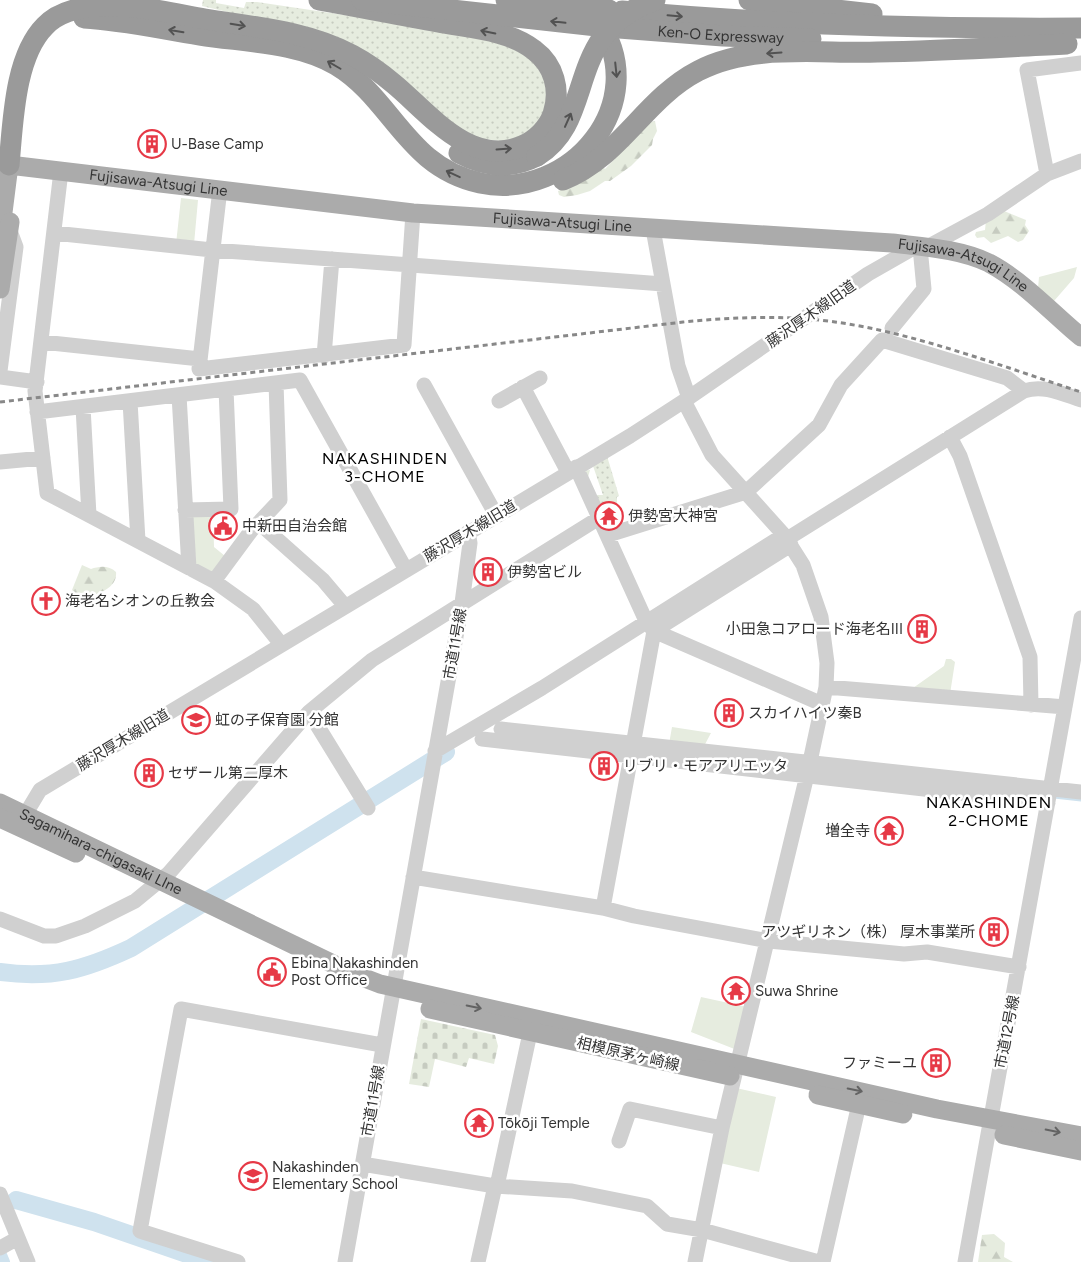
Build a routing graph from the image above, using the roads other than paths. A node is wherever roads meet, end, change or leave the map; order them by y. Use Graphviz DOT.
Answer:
graph roads {
  1 [pos="319,0"];
  2 [pos="362,0"];
  3 [pos="506,0"];
  4 [pos="576,0"];
  5 [pos="655,0"];
  6 [pos="748,0"];
  7 [pos="1081,23"];
  8 [pos="1081,28"];
  9 [pos="768,30"];
  10 [pos="1074,44"];
  11 [pos="1081,63"];
  12 [pos="380,73"];
  13 [pos="1081,161"];
  14 [pos="9,165"];
  15 [pos="60,172"];
  16 [pos="1046,174"];
  17 [pos="482,183"];
  18 [pos="220,189"];
  19 [pos="413,213"];
  20 [pos="653,229"];
  21 [pos="4,233"];
  22 [pos="54,233"];
  23 [pos="921,247"];
  24 [pos="212,250"];
  25 [pos="332,259"];
  26 [pos="410,265"];
  27 [pos="663,284"];
  28 [pos="0,289"];
  29 [pos="892,328"];
  30 [pos="1081,337"];
  31 [pos="42,342"];
  32 [pos="324,356"];
  33 [pos="200,359"];
  34 [pos="0,371"];
  35 [pos="0,377"];
  36 [pos="540,378"];
  37 [pos="37,382"];
  38 [pos="276,383"];
  39 [pos="424,385"];
  40 [pos="523,387"];
  41 [pos="226,389"];
  42 [pos="1024,391"];
  43 [pos="178,395"];
  44 [pos="498,400"];
  45 [pos="687,400"];
  46 [pos="1081,400"];
  47 [pos="130,401"];
  48 [pos="83,407"];
  49 [pos="37,412"];
  50 [pos="950,437"];
  51 [pos="43,458"];
  52 [pos="0,462"];
  53 [pos="572,470"];
  54 [pos="746,492"];
  55 [pos="185,510"];
  56 [pos="89,515"];
  57 [pos="496,516"];
  58 [pos="599,518"];
  59 [pos="259,523"];
  60 [pos="468,532"];
  61 [pos="608,535"];
  62 [pos="787,540"];
  63 [pos="138,541"];
  64 [pos="189,568"];
  65 [pos="406,570"];
  66 [pos="214,580"];
  67 [pos="462,603"];
  68 [pos="345,606"];
  69 [pos="1081,618"];
  70 [pos="650,626"];
  71 [pos="281,644"];
  72 [pos="826,687"];
  73 [pos="822,704"];
  74 [pos="1031,705"];
  75 [pos="1065,707"];
  76 [pos="309,712"];
  77 [pos="501,729"];
  78 [pos="482,739"];
  79 [pos="633,750"];
  80 [pos="434,757"];
  81 [pos="808,769"];
  82 [pos="1081,792"];
  83 [pos="1049,797"];
  84 [pos="0,803"];
  85 [pos="366,804"];
  86 [pos="25,814"];
  87 [pos="0,818"];
  88 [pos="413,877"];
  89 [pos="157,884"];
  90 [pos="202,906"];
  91 [pos="603,908"];
  92 [pos="0,919"];
  93 [pos="769,941"];
  94 [pos="1019,967"];
  95 [pos="392,994"];
  96 [pos="530,1033"];
  97 [pos="382,1045"];
  98 [pos="735,1071"];
  99 [pos="859,1104"];
  100 [pos="989,1126"];
  101 [pos="722,1128"];
  102 [pos="1081,1136"];
  103 [pos="619,1141"];
  104 [pos="1081,1151"];
  105 [pos="362,1164"];
  106 [pos="496,1186"];
  107 [pos="0,1194"];
  108 [pos="702,1230"];
  109 [pos="8,1243"];
  110 [pos="28,1262"];
  111 [pos="238,1262"];
  112 [pos="345,1262"];
  113 [pos="478,1262"];
  114 [pos="695,1262"];
  115 [pos="819,1262"];
  116 [pos="823,1262"];
  117 [pos="965,1262"];
  12 -- 1 [label="highway, one-way"];
  9 -- 2 [label="highway, Ken-O Expressway, one-way, bridge"];
  3 -- 9 [label="highway, Ken-O Expressway, one-way, bridge"];
  4 -- 17 [label="highway, one-way"];
  12 -- 5 [label="highway, one-way, bridge"];
  6 -- 7 [label="highway"];
  8 -- 9 [label="highway, Ken-O Expressway"];
  9 -- 10 [label="highway, Ken-O Expressway"];
  10 -- 17 [label="highway, one-way"];
  11 -- 16 [label="street"];
  14 -- 12 [label="highway, one-way"];
  13 -- 16 [label="street, 藤沢厚木線旧道"];
  14 -- 15 [label="main road, Fujisawa-Atsugi Line"];
  17 -- 14 [label="highway, one-way"];
  14 -- 21 [label="main road"];
  15 -- 18 [label="main road, Fujisawa-Atsugi Line"];
  15 -- 22 [label="street"];
  16 -- 23 [label="street, 藤沢厚木線旧道"];
  18 -- 19 [label="main road, Fujisawa-Atsugi Line"];
  18 -- 24 [label="street"];
  19 -- 20 [label="main road, Fujisawa-Atsugi Line"];
  19 -- 26 [label="street"];
  20 -- 23 [label="main road, Fujisawa-Atsugi Line"];
  20 -- 27 [label="street"];
  21 -- 28 [label="main road"];
  21 -- 34 [label="street"];
  22 -- 24 [label="street"];
  22 -- 31 [label="street"];
  23 -- 29 [label="street"];
  23 -- 30 [label="main road, Fujisawa-Atsugi Line"];
  23 -- 45 [label="street, 藤沢厚木線旧道"];
  24 -- 25 [label="street"];
  24 -- 33 [label="street"];
  25 -- 26 [label="street"];
  25 -- 32 [label="street"];
  26 -- 27 [label="street"];
  26 -- 32 [label="street"];
  27 -- 45 [label="street"];
  31 -- 33 [label="street"];
  31 -- 37 [label="street"];
  32 -- 33 [label="street"];
  35 -- 37 [label="street"];
  36 -- 40 [label="street"];
  37 -- 49 [label="street"];
  38 -- 41 [label="street"];
  38 -- 59 [label="street"];
  38 -- 65 [label="street"];
  39 -- 57 [label="street"];
  40 -- 44 [label="street"];
  40 -- 53 [label="street"];
  41 -- 43 [label="street"];
  41 -- 55 [label="street"];
  42 -- 46 [label="street"];
  42 -- 50 [label="street"];
  42 -- 54 [label="street"];
  43 -- 47 [label="street"];
  43 -- 55 [label="street"];
  45 -- 53 [label="street, 藤沢厚木線旧道"];
  45 -- 54 [label="street"];
  47 -- 48 [label="street"];
  47 -- 63 [label="street"];
  48 -- 49 [label="street"];
  48 -- 56 [label="street"];
  49 -- 51 [label="street"];
  50 -- 62 [label="street"];
  50 -- 74 [label="street"];
  51 -- 52 [label="street"];
  51 -- 56 [label="street"];
  53 -- 57 [label="street, 藤沢厚木線旧道"];
  53 -- 58 [label="street"];
  54 -- 61 [label="street"];
  54 -- 62 [label="street"];
  55 -- 64 [label="street"];
  56 -- 63 [label="street"];
  57 -- 60 [label="street, 藤沢厚木線旧道"];
  58 -- 61 [label="street"];
  58 -- 67 [label="street"];
  59 -- 66 [label="street"];
  59 -- 68 [label="street"];
  60 -- 65 [label="street, 藤沢厚木線旧道"];
  60 -- 67 [label="street, 市道11号線"];
  61 -- 70 [label="street"];
  62 -- 70 [label="street"];
  62 -- 72 [label="street"];
  63 -- 64 [label="street"];
  64 -- 66 [label="street"];
  65 -- 68 [label="street, 藤沢厚木線旧道"];
  66 -- 71 [label="street"];
  67 -- 76 [label="street"];
  67 -- 80 [label="street, 市道11号線"];
  68 -- 71 [label="street, 藤沢厚木線旧道"];
  69 -- 75 [label="street, 市道12号線"];
  70 -- 73 [label="street"];
  70 -- 79 [label="street"];
  70 -- 80 [label="street"];
  71 -- 86 [label="street, 藤沢厚木線旧道"];
  72 -- 73 [label="street"];
  72 -- 74 [label="street"];
  73 -- 81 [label="street"];
  74 -- 75 [label="street"];
  75 -- 83 [label="street, 市道12号線"];
  76 -- 85 [label="street"];
  76 -- 89 [label="street"];
  77 -- 79 [label="street"];
  78 -- 79 [label="street"];
  79 -- 81 [label="street"];
  79 -- 91 [label="street"];
  80 -- 88 [label="street, 市道11号線"];
  81 -- 83 [label="street"];
  81 -- 93 [label="street"];
  82 -- 83 [label="street"];
  83 -- 94 [label="street, 市道12号線"];
  84 -- 86 [label="main road, Sagamihara-chigasaki LIne"];
  86 -- 89 [label="main road, Sagamihara-chigasaki LIne"];
  87 -- 89 [label="main road, Sagamihara-chigasaki LIne"];
  88 -- 91 [label="street"];
  88 -- 95 [label="street, 市道11号線"];
  89 -- 90 [label="main road, Sagamihara-chigasaki LIne"];
  89 -- 92 [label="street"];
  90 -- 95 [label="main road, 相模原茅ヶ崎線"];
  91 -- 93 [label="street"];
  93 -- 94 [label="street"];
  93 -- 98 [label="street"];
  94 -- 100 [label="street, 市道12号線"];
  95 -- 96 [label="main road, 相模原茅ヶ崎線"];
  95 -- 97 [label="street, 市道11号線"];
  95 -- 98 [label="main road, 相模原茅ヶ崎線, one-way"];
  96 -- 98 [label="main road, 相模原茅ヶ崎線"];
  96 -- 106 [label="street"];
  97 -- 105 [label="street, 市道11号線"];
  97 -- 111 [label="street"];
  98 -- 99 [label="main road, 相模原茅ヶ崎線"];
  98 -- 100 [label="main road, 相模原茅ヶ崎線, one-way"];
  98 -- 101 [label="street"];
  99 -- 100 [label="main road, 相模原茅ヶ崎線"];
  99 -- 116 [label="street"];
  100 -- 102 [label="main road, 相模原茅ヶ崎線, one-way"];
  100 -- 104 [label="main road, 相模原茅ヶ崎線"];
  100 -- 117 [label="street, 市道12号線"];
  101 -- 103 [label="street"];
  101 -- 108 [label="street"];
  105 -- 106 [label="street"];
  105 -- 112 [label="street, 市道11号線"];
  106 -- 108 [label="street"];
  106 -- 113 [label="street"];
  107 -- 109 [label="street"];
  108 -- 114 [label="street"];
  108 -- 115 [label="street"];
  109 -- 110 [label="street"];
}
